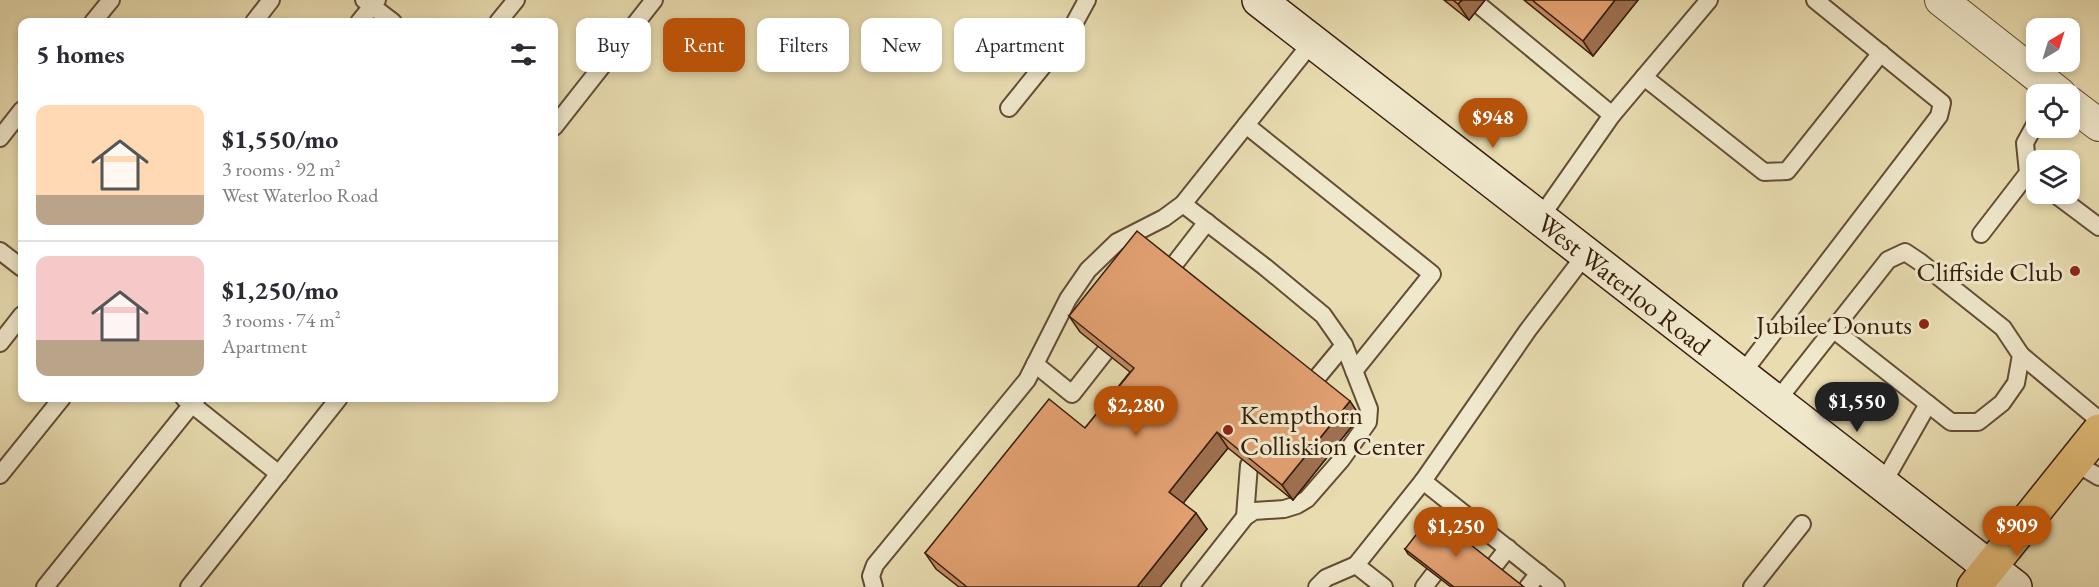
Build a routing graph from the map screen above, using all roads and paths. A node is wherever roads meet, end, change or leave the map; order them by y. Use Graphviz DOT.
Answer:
graph roads {
  1 [pos="111,0"];
  2 [pos="271,0"];
  3 [pos="516,0"];
  4 [pos="654,0"];
  5 [pos="1087,0"];
  6 [pos="1259,0"];
  7 [pos="1473,0"];
  8 [pos="1709,0"];
  9 [pos="1815,0"];
  10 [pos="1941,0"];
  11 [pos="371,2"];
  12 [pos="96,18"];
  13 [pos="257,18"];
  14 [pos="361,18"];
  15 [pos="389,18"];
  16 [pos="501,18"];
  17 [pos="1313,41"];
  18 [pos="1881,53"];
  19 [pos="1644,77"];
  20 [pos="2045,84"];
  21 [pos="1009,108"];
  22 [pos="2080,111"];
  23 [pos="18,115"];
  24 [pos="1612,115"];
  25 [pos="558,122"];
  26 [pos="1246,125"];
  27 [pos="2099,126"];
  28 [pos="0,138"];
  29 [pos="2026,183"];
  30 [pos="1183,204"];
  31 [pos="2068,204"];
  32 [pos="1540,218"];
  33 [pos="1207,222"];
  34 [pos="2099,227"];
  35 [pos="1981,234"];
  36 [pos="0,251"];
  37 [pos="1586,254"];
  38 [pos="18,265"];
  39 [pos="1173,266"];
  40 [pos="18,320"];
  41 [pos="1834,330"];
  42 [pos="0,343"];
  43 [pos="1344,345"];
  44 [pos="1105,352"];
  45 [pos="2021,355"];
  46 [pos="1035,364"];
  47 [pos="1354,372"];
  48 [pos="1741,375"];
  49 [pos="1315,380"];
  50 [pos="59,402"];
  51 [pos="189,402"];
  52 [pos="193,402"];
  53 [pos="336,402"];
  54 [pos="1776,402"];
  55 [pos="1928,404"];
  56 [pos="2099,420"];
  57 [pos="2099,431"];
  58 [pos="1249,465"];
  59 [pos="2086,469"];
  60 [pos="279,474"];
  61 [pos="0,476"];
  62 [pos="1423,481"];
  63 [pos="1882,485"];
  64 [pos="1245,516"];
  65 [pos="1475,522"];
  66 [pos="1802,524"];
  67 [pos="1461,540"];
  68 [pos="1508,548"];
  69 [pos="1356,565"];
  70 [pos="1494,566"];
  71 [pos="1539,573"];
  72 [pos="1981,577"];
  73 [pos="45,587"];
  74 [pos="189,587"];
  75 [pos="874,587"];
  76 [pos="1190,587"];
  77 [pos="1317,587"];
  78 [pos="1384,587"];
  79 [pos="1528,587"];
  80 [pos="1556,587"];
  81 [pos="1752,587"];
  82 [pos="2015,587"];
  1 -- 12 [label="lane"];
  2 -- 13 [label="lane"];
  3 -- 16 [label="lane"];
  4 -- 25 [label="lane"];
  5 -- 21 [label="lane"];
  6 -- 17 [label="main road, West Waterloo Road"];
  7 -- 24 [label="lane"];
  8 -- 19 [label="lane"];
  9 -- 18 [label="lane"];
  10 -- 20 [label="street"];
  11 -- 14 [label="lane"];
  11 -- 15 [label="lane"];
  17 -- 26 [label="lane"];
  17 -- 32 [label="main road, West Waterloo Road"];
  18 -- 19 [label="lane"];
  18 -- 48 [label="lane"];
  19 -- 24 [label="lane"];
  22 -- 27 [label="street"];
  23 -- 28 [label="lane"];
  24 -- 32 [label="lane"];
  26 -- 30 [label="lane"];
  26 -- 47 [label="lane"];
  29 -- 35 [label="lane"];
  30 -- 33 [label="lane"];
  30 -- 46 [label="lane"];
  31 -- 34 [label="lane"];
  32 -- 37 [label="main road, West Waterloo Road"];
  33 -- 39 [label="lane"];
  33 -- 43 [label="lane"];
  36 -- 38 [label="lane"];
  37 -- 48 [label="main road, West Waterloo Road"];
  37 -- 62 [label="lane"];
  40 -- 42 [label="lane"];
  41 -- 45 [label="lane"];
  41 -- 54 [label="lane"];
  41 -- 55 [label="lane"];
  43 -- 47 [label="lane"];
  43 -- 49 [label="lane"];
  44 -- 46 [label="lane"];
  45 -- 55 [label="lane"];
  45 -- 56 [label="lane"];
  46 -- 75 [label="lane"];
  47 -- 64 [label="lane"];
  48 -- 54 [label="main road, West Waterloo Road"];
  50 -- 61 [label="lane"];
  51 -- 73 [label="lane"];
  52 -- 60 [label="lane"];
  53 -- 60 [label="lane"];
  54 -- 63 [label="main road, West Waterloo Road"];
  55 -- 63 [label="lane"];
  57 -- 59 [label="main road"];
  58 -- 64 [label="lane"];
  59 -- 72 [label="main road"];
  60 -- 74 [label="lane"];
  62 -- 65 [label="lane"];
  62 -- 69 [label="lane"];
  63 -- 72 [label="main road, West Waterloo Road"];
  64 -- 76 [label="lane"];
  65 -- 67 [label="lane"];
  65 -- 68 [label="lane"];
  66 -- 81 [label="lane"];
  68 -- 70 [label="lane"];
  68 -- 71 [label="lane"];
  69 -- 77 [label="lane"];
  69 -- 78 [label="lane"];
  71 -- 79 [label="lane"];
  71 -- 80 [label="lane"];
  72 -- 82 [label="main road, West Waterloo Road"];
}
